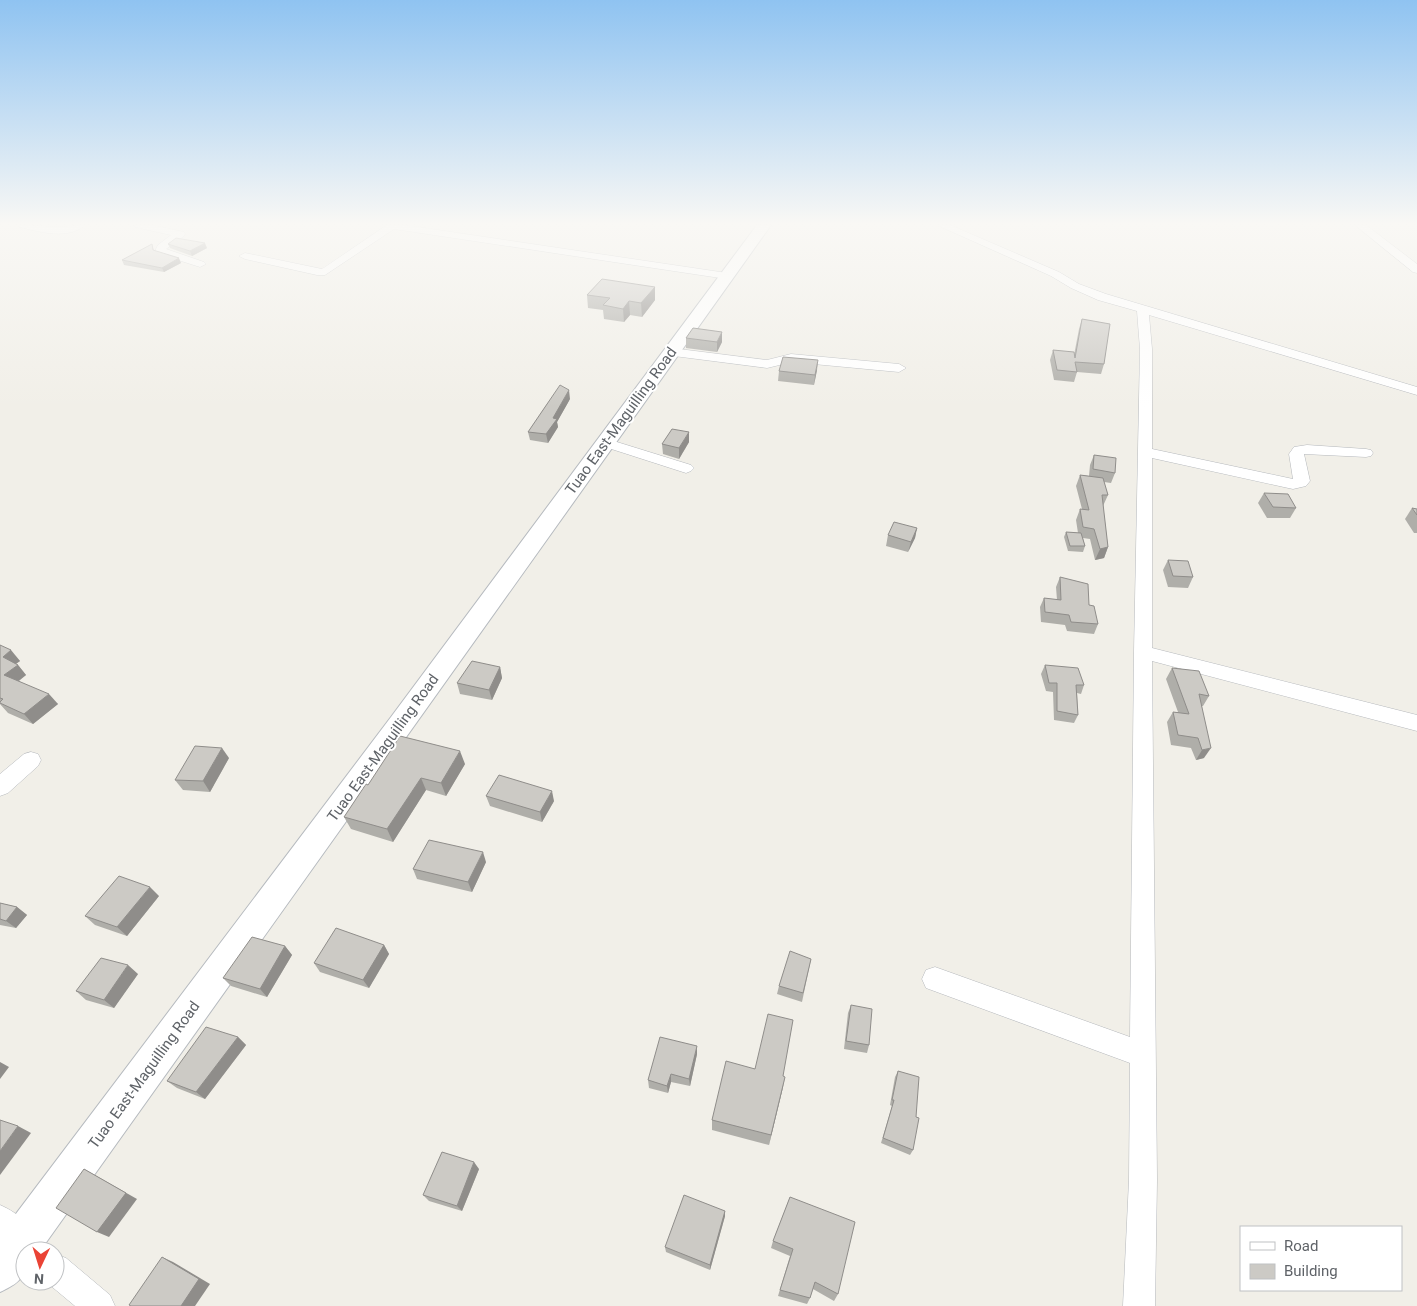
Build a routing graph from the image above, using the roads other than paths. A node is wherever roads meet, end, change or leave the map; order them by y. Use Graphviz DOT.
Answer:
graph roads {
  1 [pos="720,286"];
  2 [pos="1075,286"];
  3 [pos="1143,311"];
  4 [pos="671,352"];
  5 [pos="899,368"];
  6 [pos="1417,391"];
  7 [pos="604,442"];
  8 [pos="1145,452"];
  9 [pos="1366,453"];
  10 [pos="686,468"];
  11 [pos="1142,652"];
  12 [pos="1417,723"];
  13 [pos="31,760"];
  14 [pos="0,786"];
  15 [pos="935,979"];
  16 [pos="1143,1055"];
  17 [pos="0,1220"];
  18 [pos="23,1241"];
  19 [pos="32,1241"];
  20 [pos="15,1257"];
  21 [pos="0,1270"];
  22 [pos="65,1277"];
  23 [pos="99,1306"];
  24 [pos="1139,1306"];
  1 -- 4 [label="main road, Tuao East-Maguilling Road"];
  2 -- 3 [label="street"];
  3 -- 6 [label="street"];
  3 -- 8 [label="street"];
  4 -- 5 [label="street"];
  4 -- 7 [label="main road, Tuao East-Maguilling Road"];
  7 -- 10 [label="street"];
  7 -- 19 [label="main road, Tuao East-Maguilling Road"];
  8 -- 9 [label="street"];
  8 -- 11 [label="street"];
  11 -- 12 [label="street"];
  11 -- 16 [label="street"];
  13 -- 14 [label="street"];
  15 -- 16 [label="street"];
  16 -- 24 [label="street"];
  17 -- 18 [label="street"];
  20 -- 21 [label="main road, Tuao East-Maguilling Road"];
  22 -- 23 [label="street"];
}
